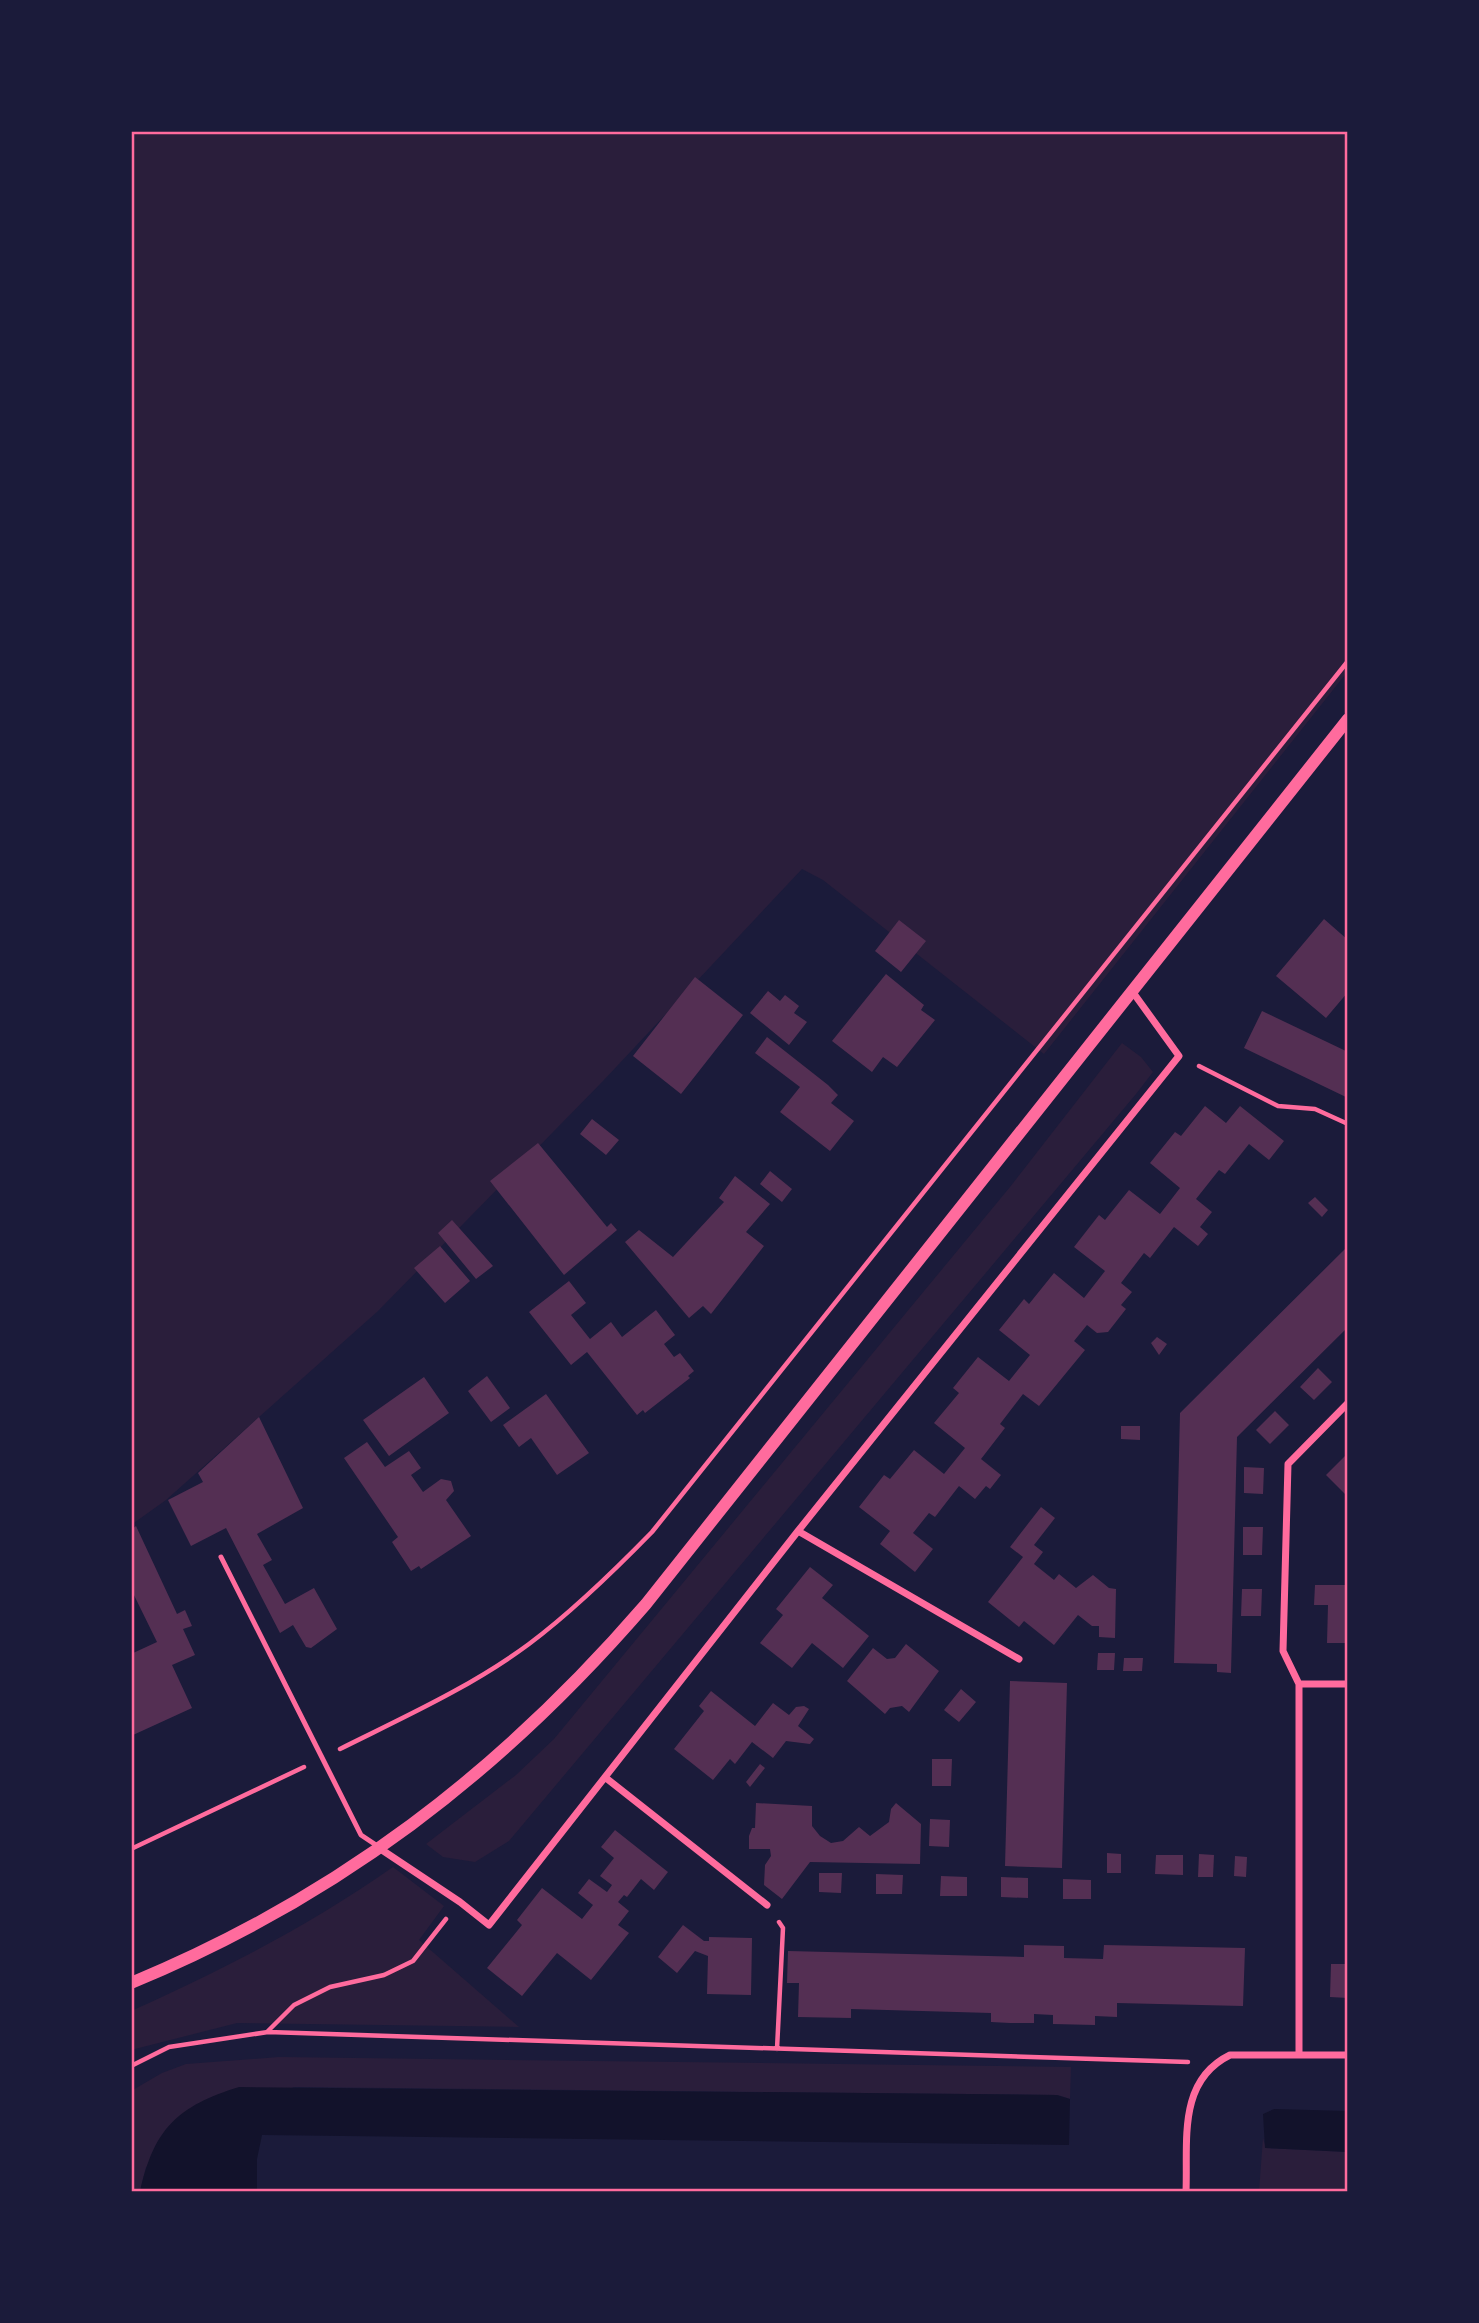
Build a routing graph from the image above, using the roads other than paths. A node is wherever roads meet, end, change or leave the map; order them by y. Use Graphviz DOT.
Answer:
graph roads {
  1 [pos="1348,719"];
  2 [pos="1132,991"];
  3 [pos="1348,1403"];
  4 [pos="798,1531"];
  5 [pos="221,1557"];
  6 [pos="1019,1659"];
  7 [pos="1299,1684"];
  8 [pos="1348,1684"];
  9 [pos="606,1778"];
  10 [pos="379,1848"];
  11 [pos="767,1905"];
  12 [pos="131,1983"];
  13 [pos="1299,2054"];
  14 [pos="1348,2055"];
  15 [pos="1186,2192"];
  1 -- 2 [label="street"];
  2 -- 4 [label="street"];
  2 -- 10 [label="street"];
  3 -- 7 [label="street"];
  4 -- 6 [label="street"];
  4 -- 9 [label="street"];
  5 -- 10 [label="lane"];
  7 -- 8 [label="street"];
  7 -- 13 [label="street"];
  9 -- 10 [label="street"];
  9 -- 11 [label="street"];
  10 -- 12 [label="street"];
  13 -- 14 [label="street"];
  13 -- 15 [label="street"];
}
